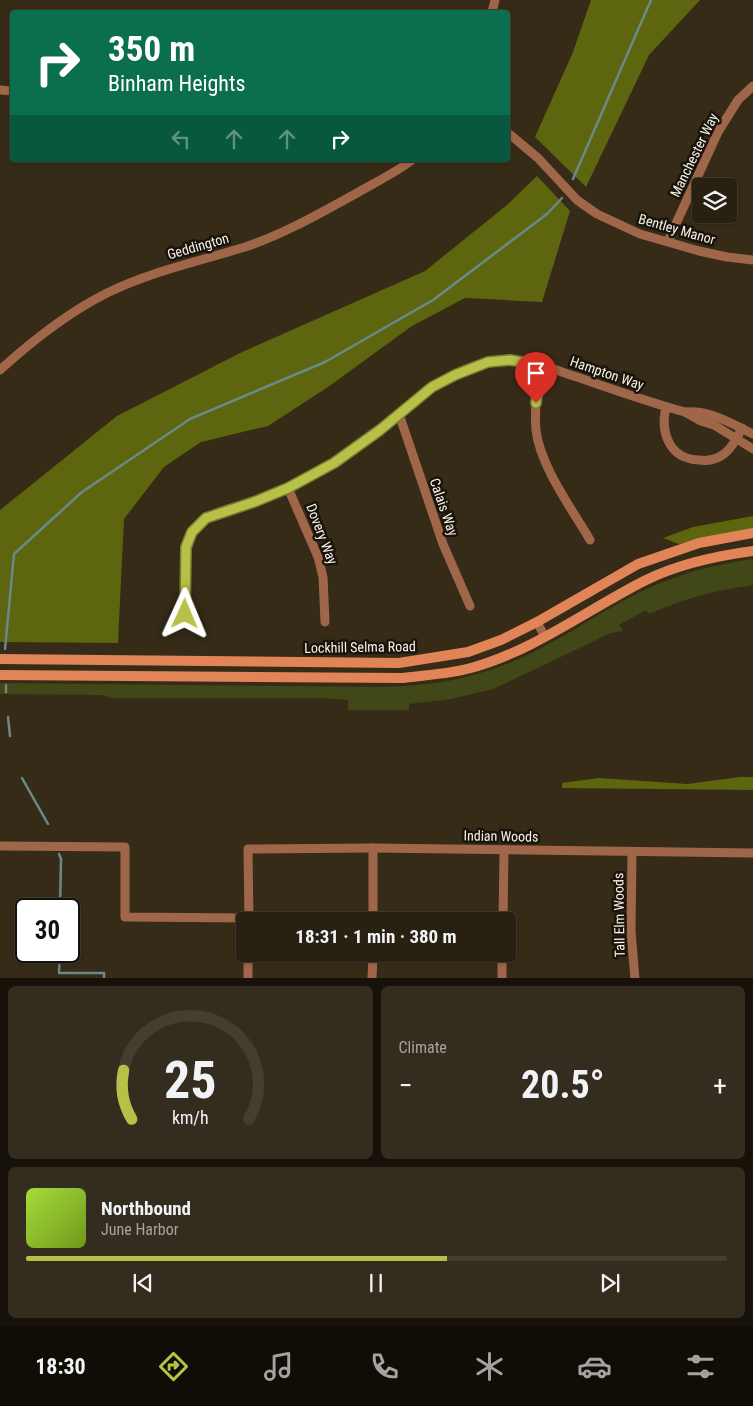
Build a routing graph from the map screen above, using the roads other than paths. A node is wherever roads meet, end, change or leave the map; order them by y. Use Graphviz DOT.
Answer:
graph roads {
  1 [pos="753,86"];
  2 [pos="510,136"];
  3 [pos="409,162"];
  4 [pos="668,241"];
  5 [pos="753,260"];
  6 [pos="541,365"];
  7 [pos="0,370"];
  8 [pos="666,407"];
  9 [pos="685,412"];
  10 [pos="399,414"];
  11 [pos="742,428"];
  12 [pos="753,434"];
  13 [pos="736,439"];
  14 [pos="753,449"];
  15 [pos="288,488"];
  16 [pos="753,533"];
  17 [pos="590,540"];
  18 [pos="753,550"];
  19 [pos="470,606"];
  20 [pos="185,614"];
  21 [pos="325,622"];
  22 [pos="537,622"];
  23 [pos="545,637"];
  24 [pos="0,659"];
  25 [pos="188,661"];
  26 [pos="0,675"];
  27 [pos="187,677"];
  28 [pos="0,846"];
  29 [pos="373,848"];
  30 [pos="504,850"];
  31 [pos="632,852"];
  32 [pos="753,853"];
  33 [pos="249,912"];
  34 [pos="373,912"];
  35 [pos="503,912"];
  36 [pos="236,920"];
  37 [pos="248,962"];
  38 [pos="372,962"];
  39 [pos="502,962"];
  40 [pos="248,978"];
  41 [pos="372,978"];
  42 [pos="502,978"];
  43 [pos="635,978"];
  1 -- 4 [label="street, Manchester Way"];
  2 -- 4 [label="street, Bentley Manor"];
  3 -- 7 [label="street, Geddington"];
  4 -- 5 [label="street, Bentley Manor"];
  6 -- 8 [label="street, Hampton Way"];
  6 -- 10 [label="street, Hampton Way"];
  6 -- 17 [label="street"];
  8 -- 9 [label="street, Hampton Way"];
  8 -- 13 [label="street"];
  9 -- 11 [label="street, Hampton Way"];
  9 -- 13 [label="street, Hampton Way"];
  10 -- 15 [label="street, Hampton Way"];
  10 -- 19 [label="street, Calais Way"];
  11 -- 12 [label="street, Hampton Way"];
  11 -- 13 [label="street"];
  13 -- 14 [label="street, Hampton Way"];
  15 -- 20 [label="street, Hampton Way"];
  15 -- 21 [label="street, Dovery Way"];
  16 -- 22 [label="main road, Lockhill Selma Road"];
  18 -- 23 [label="main road"];
  22 -- 23 [label="street"];
  22 -- 25 [label="main road, Lockhill Selma Road"];
  23 -- 27 [label="main road"];
  24 -- 25 [label="main road, Lockhill Selma Road"];
  25 -- 27 [label="street"];
  26 -- 27 [label="main road"];
  28 -- 36 [label="street"];
  29 -- 30 [label="street, Indian Woods"];
  29 -- 33 [label="street, Indian Woods"];
  29 -- 34 [label="street"];
  30 -- 31 [label="street, Indian Woods"];
  30 -- 35 [label="street"];
  31 -- 32 [label="street, Indian Woods"];
  31 -- 43 [label="street, Tall Elm Woods"];
  37 -- 40 [label="street"];
  38 -- 41 [label="street"];
  39 -- 42 [label="street"];
}
